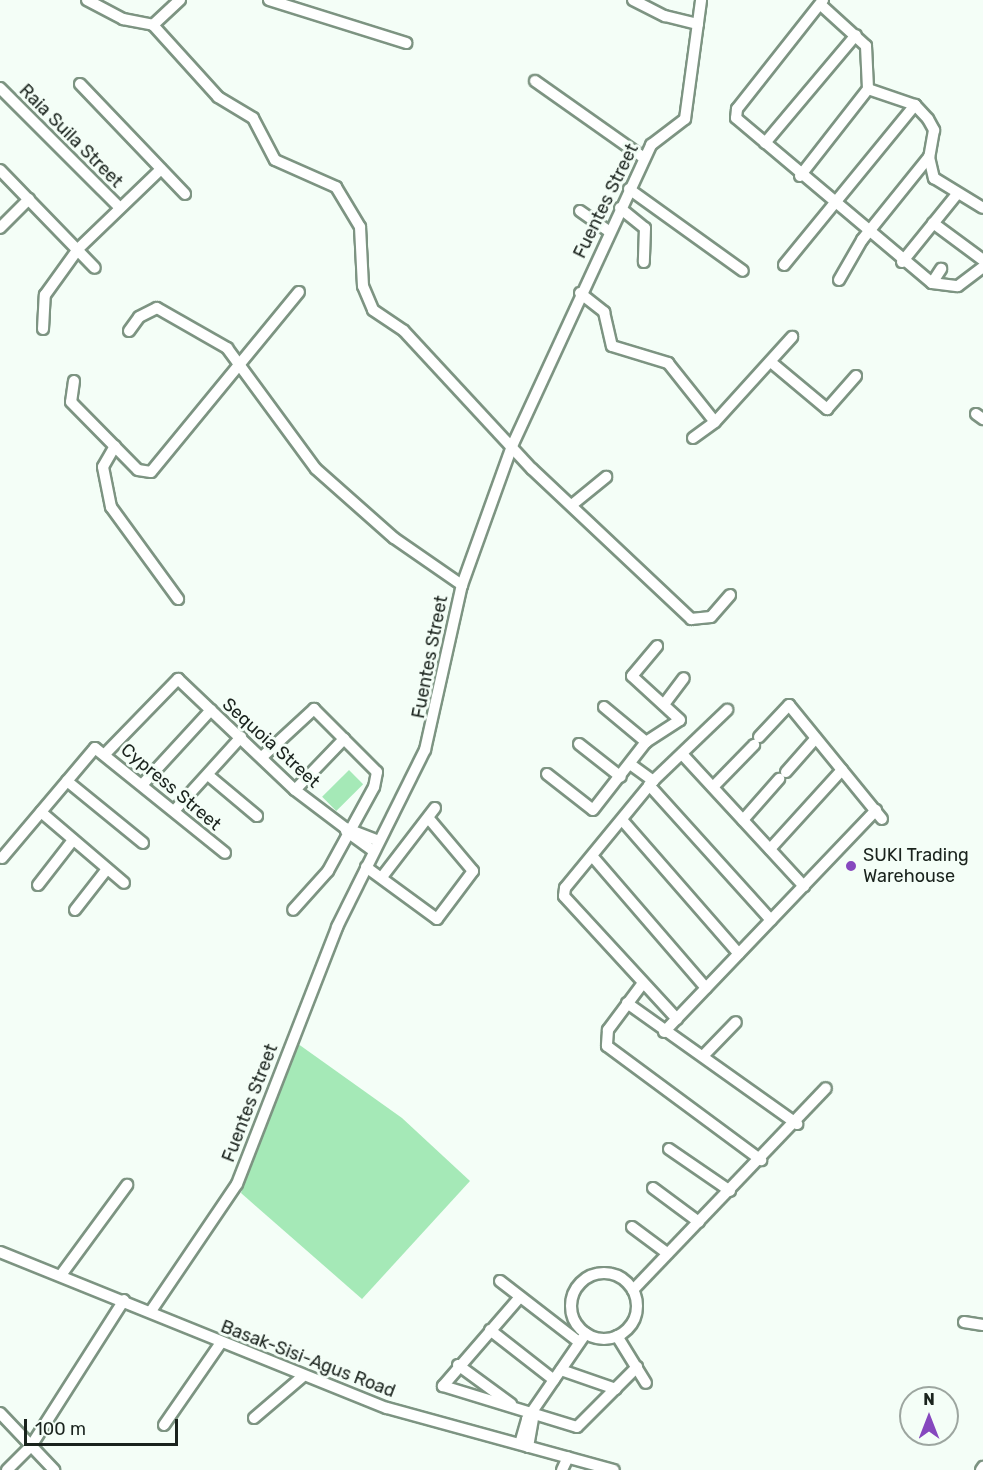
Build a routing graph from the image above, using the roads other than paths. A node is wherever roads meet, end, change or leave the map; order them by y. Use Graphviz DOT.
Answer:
graph roads {
  1 [pos="87,0"];
  2 [pos="180,0"];
  3 [pos="269,0"];
  4 [pos="633,0"];
  5 [pos="701,0"];
  6 [pos="822,3"];
  7 [pos="698,24"];
  8 [pos="153,25"];
  9 [pos="856,35"];
  10 [pos="406,43"];
  11 [pos="535,81"];
  12 [pos="80,84"];
  13 [pos="0,88"];
  14 [pos="868,89"];
  15 [pos="915,105"];
  16 [pos="765,143"];
  17 [pos="929,157"];
  18 [pos="644,158"];
  19 [pos="162,169"];
  20 [pos="0,170"];
  21 [pos="800,176"];
  22 [pos="629,189"];
  23 [pos="185,194"];
  24 [pos="957,194"];
  25 [pos="29,199"];
  26 [pos="833,204"];
  27 [pos="119,207"];
  28 [pos="620,208"];
  29 [pos="983,208"];
  30 [pos="580,211"];
  31 [pos="933,223"];
  32 [pos="0,228"];
  33 [pos="609,231"];
  34 [pos="867,234"];
  35 [pos="78,249"];
  36 [pos="983,260"];
  37 [pos="644,262"];
  38 [pos="902,262"];
  39 [pos="784,265"];
  40 [pos="983,267"];
  41 [pos="95,268"];
  42 [pos="941,269"];
  43 [pos="743,271"];
  44 [pos="839,280"];
  45 [pos="932,283"];
  46 [pos="299,292"];
  47 [pos="580,293"];
  48 [pos="43,329"];
  49 [pos="129,331"];
  50 [pos="792,337"];
  51 [pos="772,363"];
  52 [pos="239,366"];
  53 [pos="856,376"];
  54 [pos="74,381"];
  55 [pos="715,422"];
  56 [pos="693,438"];
  57 [pos="115,446"];
  58 [pos="512,446"];
  59 [pos="606,477"];
  60 [pos="573,504"];
  61 [pos="462,585"];
  62 [pos="730,595"];
  63 [pos="178,599"];
  64 [pos="657,646"];
  65 [pos="684,678"];
  66 [pos="665,703"];
  67 [pos="604,707"];
  68 [pos="211,710"];
  69 [pos="727,710"];
  70 [pos="241,737"];
  71 [pos="816,738"];
  72 [pos="344,739"];
  73 [pos="646,742"];
  74 [pos="579,744"];
  75 [pos="105,754"];
  76 [pos="682,754"];
  77 [pos="262,757"];
  78 [pos="630,764"];
  79 [pos="842,770"];
  80 [pos="547,774"];
  81 [pos="208,775"];
  82 [pos="621,777"];
  83 [pos="67,781"];
  84 [pos="651,783"];
  85 [pos="142,785"];
  86 [pos="713,787"];
  87 [pos="296,790"];
  88 [pos="435,808"];
  89 [pos="174,811"];
  90 [pos="41,812"];
  91 [pos="257,816"];
  92 [pos="430,820"];
  93 [pos="623,820"];
  94 [pos="743,820"];
  95 [pos="349,832"];
  96 [pos="73,840"];
  97 [pos="143,843"];
  98 [pos="377,846"];
  99 [pos="770,849"];
  100 [pos="225,854"];
  101 [pos="592,857"];
  102 [pos="2,858"];
  103 [pos="366,867"];
  104 [pos="107,868"];
  105 [pos="382,877"];
  106 [pos="124,883"];
  107 [pos="38,885"];
  108 [pos="804,886"];
  109 [pos="75,910"];
  110 [pos="293,910"];
  111 [pos="771,920"];
  112 [pos="739,954"];
  113 [pos="643,983"];
  114 [pos="706,988"];
  115 [pos="627,1003"];
  116 [pos="677,1019"];
  117 [pos="736,1022"];
  118 [pos="664,1032"];
  119 [pos="703,1056"];
  120 [pos="826,1088"];
  121 [pos="796,1124"];
  122 [pos="669,1149"];
  123 [pos="761,1160"];
  124 [pos="127,1185"];
  125 [pos="653,1188"];
  126 [pos="730,1191"];
  127 [pos="699,1222"];
  128 [pos="632,1227"];
  129 [pos="0,1252"];
  130 [pos="667,1253"];
  131 [pos="62,1275"];
  132 [pos="501,1281"];
  133 [pos="633,1290"];
  134 [pos="520,1297"];
  135 [pos="124,1300"];
  136 [pos="151,1311"];
  137 [pos="963,1322"];
  138 [pos="983,1326"];
  139 [pos="490,1330"];
  140 [pos="617,1336"];
  141 [pos="583,1337"];
  142 [pos="220,1344"];
  143 [pos="458,1365"];
  144 [pos="637,1367"];
  145 [pos="561,1370"];
  146 [pos="302,1377"];
  147 [pos="554,1380"];
  148 [pos="646,1383"];
  149 [pos="616,1389"];
  150 [pos="516,1407"];
  151 [pos="0,1413"];
  152 [pos="534,1414"];
  153 [pos="254,1418"];
  154 [pos="164,1425"];
  155 [pos="524,1445"];
  156 [pos="31,1446"];
  157 [pos="568,1457"];
  158 [pos="7,1470"];
  159 [pos="54,1470"];
  160 [pos="562,1470"];
  161 [pos="614,1470"];
  1 -- 8 [label="street"];
  2 -- 8 [label="street"];
  3 -- 10 [label="street"];
  4 -- 7 [label="street"];
  5 -- 7 [label="street, Fuentes Street"];
  6 -- 9 [label="street"];
  6 -- 16 [label="street"];
  7 -- 18 [label="street, Fuentes Street"];
  8 -- 58 [label="street"];
  9 -- 14 [label="street"];
  9 -- 16 [label="street"];
  11 -- 18 [label="street"];
  12 -- 19 [label="street"];
  13 -- 27 [label="street, Raia Suila Street"];
  14 -- 15 [label="street"];
  14 -- 21 [label="street"];
  15 -- 17 [label="street"];
  15 -- 26 [label="street"];
  16 -- 21 [label="street"];
  17 -- 24 [label="street"];
  17 -- 34 [label="street"];
  18 -- 22 [label="street, Fuentes Street"];
  19 -- 23 [label="street"];
  19 -- 27 [label="street"];
  20 -- 25 [label="street"];
  21 -- 26 [label="street"];
  22 -- 28 [label="street, Fuentes Street"];
  22 -- 43 [label="street"];
  24 -- 29 [label="street"];
  24 -- 31 [label="street"];
  25 -- 32 [label="street"];
  25 -- 35 [label="street"];
  26 -- 34 [label="street"];
  26 -- 39 [label="street"];
  27 -- 35 [label="street"];
  28 -- 33 [label="street, Fuentes Street"];
  28 -- 37 [label="street"];
  30 -- 33 [label="street"];
  31 -- 36 [label="street"];
  31 -- 38 [label="street"];
  33 -- 47 [label="street, Fuentes Street"];
  34 -- 38 [label="street"];
  34 -- 44 [label="street"];
  35 -- 41 [label="street"];
  35 -- 48 [label="street"];
  38 -- 45 [label="street"];
  40 -- 45 [label="street"];
  42 -- 45 [label="street"];
  46 -- 52 [label="street"];
  47 -- 55 [label="street"];
  47 -- 58 [label="street, Fuentes Street"];
  49 -- 52 [label="street"];
  50 -- 51 [label="street"];
  51 -- 53 [label="street"];
  51 -- 55 [label="street"];
  52 -- 57 [label="street"];
  52 -- 61 [label="street"];
  54 -- 57 [label="street"];
  55 -- 56 [label="street"];
  57 -- 63 [label="street"];
  58 -- 60 [label="street"];
  58 -- 61 [label="street, Fuentes Street"];
  59 -- 60 [label="street"];
  60 -- 62 [label="street"];
  61 -- 98 [label="street, Fuentes Street"];
  64 -- 66 [label="street"];
  65 -- 66 [label="street"];
  66 -- 73 [label="street"];
  67 -- 73 [label="street"];
  68 -- 70 [label="street, Sequoia Street"];
  68 -- 75 [label="street, Sequoia Street"];
  68 -- 85 [label="street"];
  69 -- 76 [label="street"];
  70 -- 77 [label="street, Sequoia Street"];
  70 -- 81 [label="street"];
  71 -- 79 [label="street"];
  71 -- 86 [label="street"];
  71 -- 94 [label="street"];
  72 -- 77 [label="street"];
  72 -- 87 [label="street"];
  72 -- 95 [label="street"];
  73 -- 78 [label="street"];
  74 -- 82 [label="street"];
  75 -- 83 [label="street, Cypress Street"];
  75 -- 85 [label="street, Cypress Street"];
  76 -- 84 [label="street"];
  76 -- 86 [label="street"];
  77 -- 87 [label="street, Sequoia Street"];
  78 -- 82 [label="street"];
  78 -- 84 [label="street"];
  79 -- 99 [label="street"];
  79 -- 108 [label="street"];
  80 -- 82 [label="street"];
  81 -- 89 [label="street"];
  81 -- 91 [label="street"];
  83 -- 90 [label="street"];
  83 -- 97 [label="street"];
  84 -- 93 [label="street"];
  84 -- 111 [label="street"];
  85 -- 89 [label="street, Cypress Street"];
  86 -- 94 [label="street"];
  87 -- 95 [label="street, Sequoia Street"];
  88 -- 92 [label="street"];
  89 -- 100 [label="street, Cypress Street"];
  90 -- 96 [label="street"];
  90 -- 102 [label="street"];
  92 -- 105 [label="street"];
  92 -- 105 [label="street"];
  93 -- 101 [label="street"];
  93 -- 112 [label="street"];
  94 -- 99 [label="street"];
  95 -- 98 [label="street, Sequoia Street"];
  95 -- 110 [label="street"];
  96 -- 104 [label="street"];
  96 -- 107 [label="street"];
  98 -- 103 [label="street, Fuentes Street"];
  99 -- 108 [label="street"];
  101 -- 113 [label="street"];
  101 -- 114 [label="street"];
  103 -- 105 [label="street"];
  103 -- 136 [label="street, Fuentes Street"];
  104 -- 106 [label="street"];
  104 -- 109 [label="street"];
  108 -- 111 [label="street"];
  111 -- 112 [label="street"];
  112 -- 114 [label="street"];
  113 -- 115 [label="street"];
  113 -- 116 [label="street"];
  114 -- 116 [label="street"];
  115 -- 118 [label="street"];
  115 -- 123 [label="street"];
  116 -- 118 [label="street"];
  117 -- 119 [label="street"];
  118 -- 119 [label="street"];
  119 -- 121 [label="street"];
  120 -- 121 [label="street"];
  121 -- 123 [label="street"];
  122 -- 126 [label="street"];
  123 -- 126 [label="street"];
  124 -- 131 [label="street"];
  125 -- 127 [label="street"];
  126 -- 127 [label="street"];
  127 -- 130 [label="street"];
  128 -- 130 [label="street"];
  129 -- 131 [label="street, Basak-Sisi-Agus Road"];
  130 -- 133 [label="street"];
  131 -- 135 [label="street, Basak-Sisi-Agus Road"];
  132 -- 134 [label="street"];
  133 -- 140 [label="street"];
  133 -- 141 [label="street"];
  134 -- 139 [label="street"];
  134 -- 141 [label="street"];
  135 -- 136 [label="street, Basak-Sisi-Agus Road"];
  135 -- 156 [label="street"];
  136 -- 142 [label="street, Basak-Sisi-Agus Road"];
  137 -- 138 [label="street"];
  139 -- 143 [label="street"];
  139 -- 147 [label="street"];
  140 -- 141 [label="street"];
  140 -- 144 [label="street"];
  141 -- 145 [label="street"];
  142 -- 146 [label="street, Basak-Sisi-Agus Road"];
  142 -- 154 [label="street"];
  143 -- 150 [label="street"];
  143 -- 150 [label="street"];
  144 -- 148 [label="street"];
  144 -- 149 [label="street"];
  145 -- 147 [label="street"];
  145 -- 149 [label="street"];
  146 -- 153 [label="street"];
  146 -- 155 [label="street, Basak-Sisi-Agus Road"];
  147 -- 152 [label="street"];
  149 -- 152 [label="street"];
  150 -- 152 [label="street"];
  151 -- 156 [label="street"];
  152 -- 155 [label="street"];
  155 -- 157 [label="street, Basak-Sisi-Agus Road"];
  156 -- 158 [label="street"];
  156 -- 159 [label="street"];
  157 -- 160 [label="street"];
  157 -- 161 [label="street, Basak-Sisi-Agus Road"];
}
